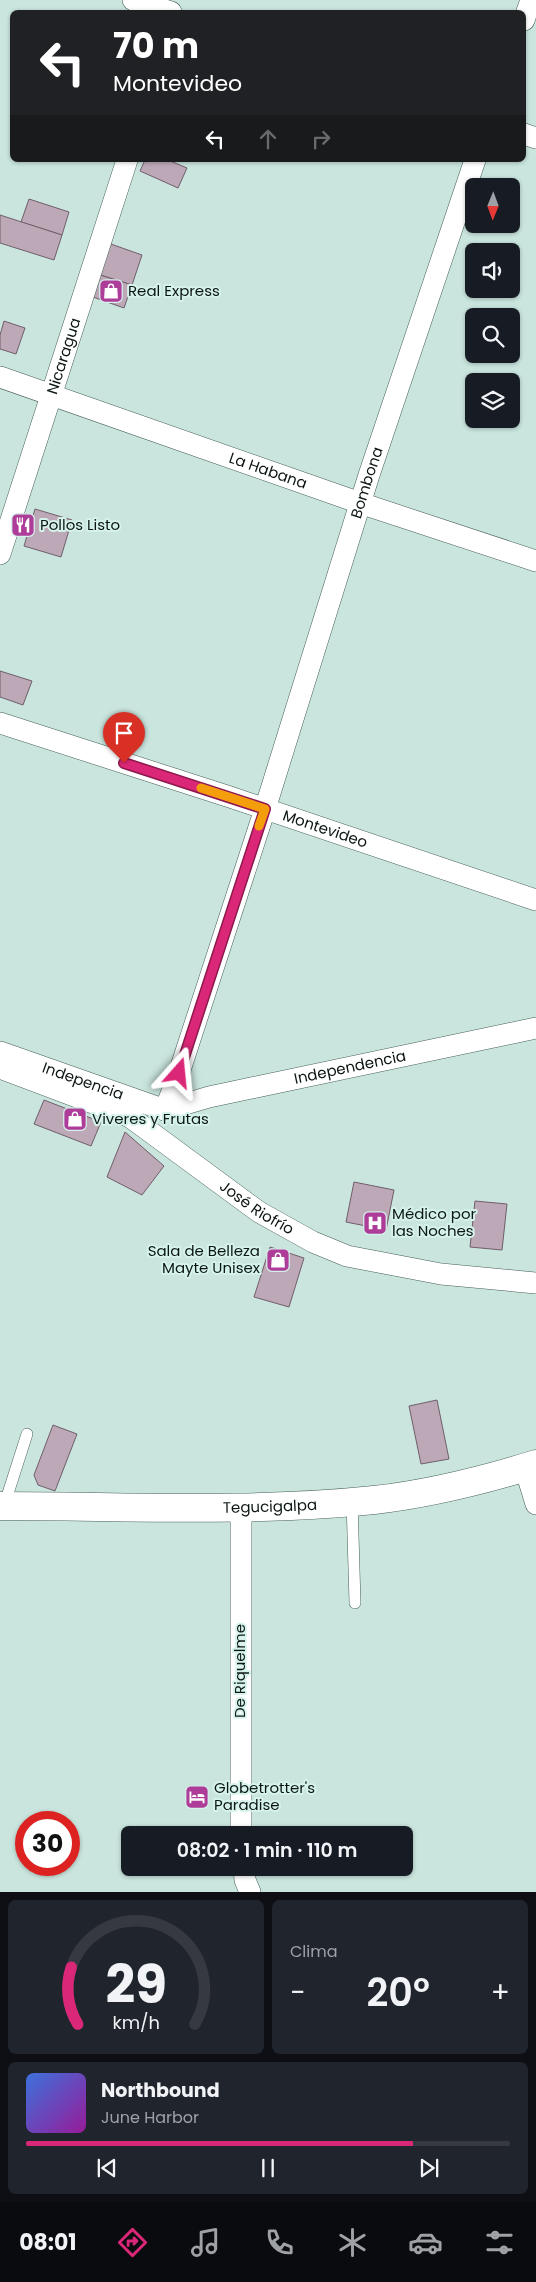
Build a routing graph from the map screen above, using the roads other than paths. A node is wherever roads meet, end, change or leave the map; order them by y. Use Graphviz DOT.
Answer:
graph roads {
  1 [pos="133,0"];
  2 [pos="531,0"];
  3 [pos="166,10"];
  4 [pos="526,14"];
  5 [pos="126,162"];
  6 [pos="474,162"];
  7 [pos="0,376"];
  8 [pos="52,394"];
  9 [pos="360,503"];
  10 [pos="0,554"];
  11 [pos="536,561"];
  12 [pos="0,723"];
  13 [pos="265,809"];
  14 [pos="536,900"];
  15 [pos="536,1028"];
  16 [pos="0,1052"];
  17 [pos="0,1068"];
  18 [pos="165,1110"];
  19 [pos="536,1282"];
  20 [pos="27,1434"];
  21 [pos="531,1466"];
  22 [pos="352,1501"];
  23 [pos="536,1504"];
  24 [pos="2,1506"];
  25 [pos="241,1507"];
  26 [pos="355,1603"];
  27 [pos="241,1826"];
  28 [pos="245,1876"];
  29 [pos="250,1892"];
  1 -- 3 [label="street"];
  2 -- 4 [label="street"];
  5 -- 8 [label="street, Nicaragua"];
  6 -- 9 [label="street, Bombona"];
  7 -- 8 [label="street, La Habana"];
  8 -- 9 [label="street, La Habana"];
  8 -- 10 [label="street, Nicaragua"];
  9 -- 11 [label="street, La Habana"];
  9 -- 13 [label="street, Bombona"];
  12 -- 13 [label="street, Montevideo"];
  13 -- 14 [label="street, Montevideo"];
  13 -- 18 [label="street, Bombona"];
  15 -- 18 [label="street, Independencia"];
  16 -- 18 [label="street, Indepencia"];
  17 -- 19 [label="street, José Riofrío"];
  20 -- 24 [label="lane"];
  21 -- 22 [label="street, Tegucigalpa"];
  21 -- 23 [label="street"];
  22 -- 25 [label="street, Tegucigalpa"];
  22 -- 26 [label="lane"];
  24 -- 25 [label="street, Tegucigalpa"];
  25 -- 27 [label="street, De Riquelme"];
  28 -- 29 [label="street"];
}
